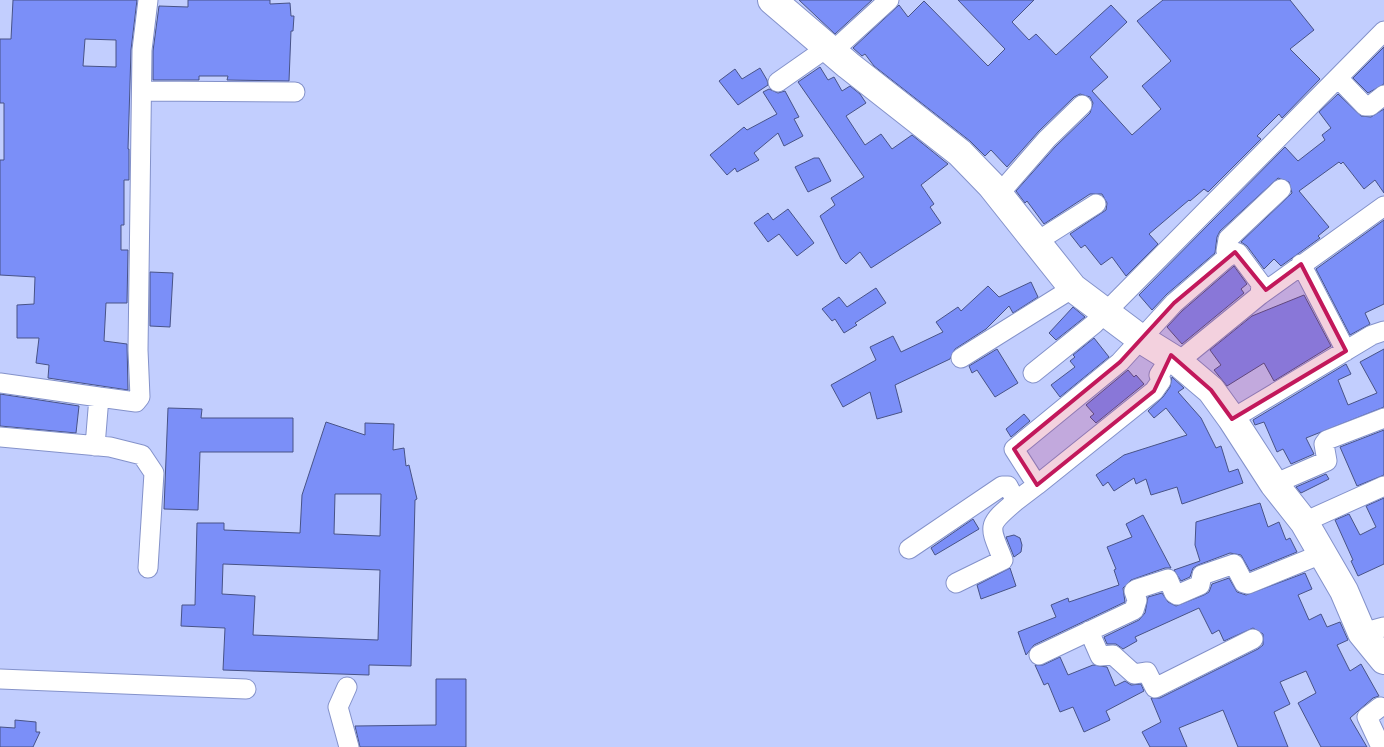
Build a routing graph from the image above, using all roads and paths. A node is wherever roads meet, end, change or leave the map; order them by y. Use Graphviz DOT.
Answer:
graph roads {
  1 [pos="148,0"];
  2 [pos="772,0"];
  3 [pos="889,0"];
  4 [pos="1384,31"];
  5 [pos="824,52"];
  6 [pos="1338,78"];
  7 [pos="778,82"];
  8 [pos="142,91"];
  9 [pos="295,92"];
  10 [pos="1384,95"];
  11 [pos="1082,105"];
  12 [pos="1281,189"];
  13 [pos="998,194"];
  14 [pos="1096,204"];
  15 [pos="1384,206"];
  16 [pos="1036,242"];
  17 [pos="1230,255"];
  18 [pos="1301,264"];
  19 [pos="1070,290"];
  20 [pos="1260,295"];
  21 [pos="1101,318"];
  22 [pos="1384,331"];
  23 [pos="1138,344"];
  24 [pos="1346,351"];
  25 [pos="961,358"];
  26 [pos="1168,365"];
  27 [pos="1033,373"];
  28 [pos="0,383"];
  29 [pos="99,397"];
  30 [pos="1384,418"];
  31 [pos="1232,419"];
  32 [pos="0,438"];
  33 [pos="95,446"];
  34 [pos="1274,484"];
  35 [pos="1037,485"];
  36 [pos="1384,486"];
  37 [pos="1016,501"];
  38 [pos="1304,522"];
  39 [pos="909,548"];
  40 [pos="1316,556"];
  41 [pos="148,568"];
  42 [pos="956,583"];
  43 [pos="1089,630"];
  44 [pos="1373,630"];
  45 [pos="1252,639"];
  46 [pos="1040,655"];
  47 [pos="1384,660"];
  48 [pos="0,679"];
  49 [pos="347,687"];
  50 [pos="246,689"];
  51 [pos="1380,707"];
  52 [pos="1379,746"];
  53 [pos="348,747"];
  1 -- 8 [label="street"];
  2 -- 5 [label="street"];
  3 -- 5 [label="street"];
  4 -- 6 [label="street"];
  5 -- 7 [label="street"];
  5 -- 13 [label="street"];
  6 -- 10 [label="street"];
  6 -- 21 [label="street"];
  8 -- 9 [label="street"];
  8 -- 29 [label="street"];
  11 -- 13 [label="street"];
  12 -- 17 [label="street"];
  13 -- 16 [label="street"];
  14 -- 16 [label="street"];
  15 -- 18 [label="street"];
  16 -- 19 [label="street"];
  17 -- 20 [label="street"];
  17 -- 23 [label="street"];
  18 -- 20 [label="street"];
  18 -- 24 [label="street"];
  19 -- 21 [label="street"];
  19 -- 25 [label="street"];
  20 -- 26 [label="street"];
  21 -- 23 [label="street"];
  21 -- 27 [label="street"];
  22 -- 24 [label="street"];
  23 -- 26 [label="street"];
  23 -- 35 [label="street"];
  24 -- 31 [label="street"];
  26 -- 31 [label="street"];
  26 -- 35 [label="street"];
  28 -- 29 [label="street"];
  29 -- 33 [label="street"];
  30 -- 34 [label="street"];
  31 -- 34 [label="street"];
  32 -- 33 [label="street"];
  33 -- 41 [label="street"];
  34 -- 38 [label="street"];
  35 -- 37 [label="street"];
  36 -- 38 [label="street"];
  37 -- 39 [label="street"];
  37 -- 42 [label="street"];
  38 -- 40 [label="street"];
  40 -- 43 [label="street"];
  40 -- 44 [label="street"];
  43 -- 45 [label="street"];
  43 -- 46 [label="street"];
  44 -- 47 [label="street"];
  48 -- 50 [label="street"];
  49 -- 53 [label="street"];
  51 -- 52 [label="street"];
}
